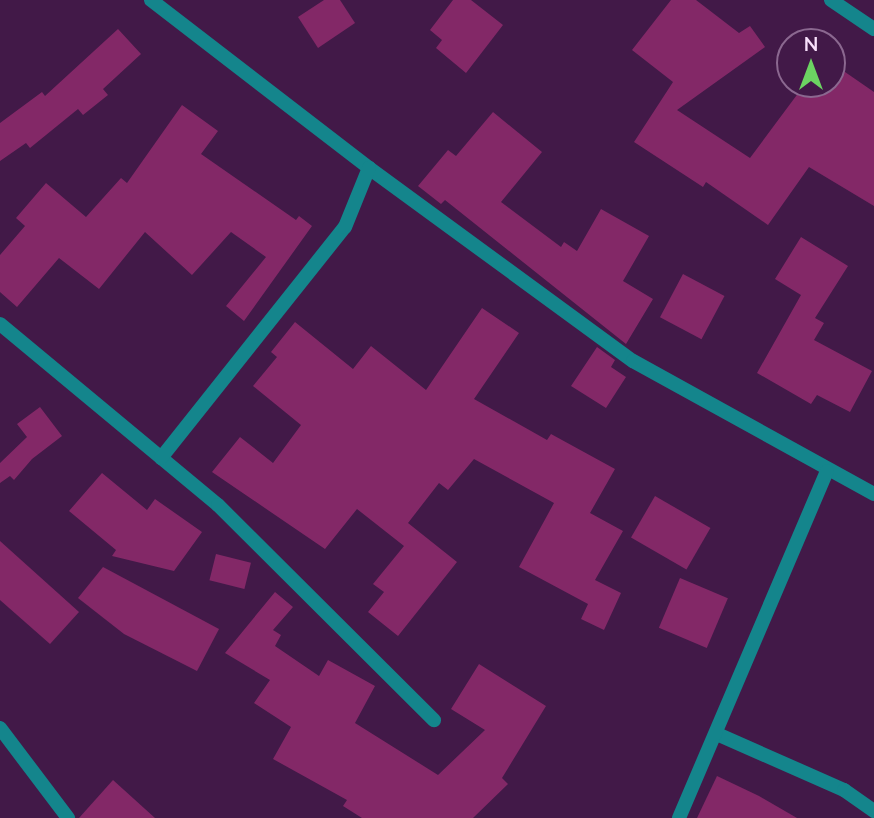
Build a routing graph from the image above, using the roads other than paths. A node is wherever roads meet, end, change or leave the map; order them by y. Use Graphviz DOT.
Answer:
graph roads {
  1 [pos="151,0"];
  2 [pos="831,0"];
  3 [pos="874,29"];
  4 [pos="369,168"];
  5 [pos="0,324"];
  6 [pos="161,458"];
  7 [pos="827,471"];
  8 [pos="874,495"];
  9 [pos="434,720"];
  10 [pos="0,728"];
  11 [pos="717,734"];
  12 [pos="874,811"];
  13 [pos="68,818"];
  14 [pos="679,818"];
  1 -- 4 [label="street"];
  2 -- 3 [label="street"];
  4 -- 6 [label="street"];
  4 -- 7 [label="street"];
  5 -- 6 [label="street"];
  6 -- 9 [label="street"];
  7 -- 8 [label="street"];
  7 -- 11 [label="street"];
  10 -- 13 [label="street"];
  11 -- 12 [label="street"];
  11 -- 14 [label="street"];
}
